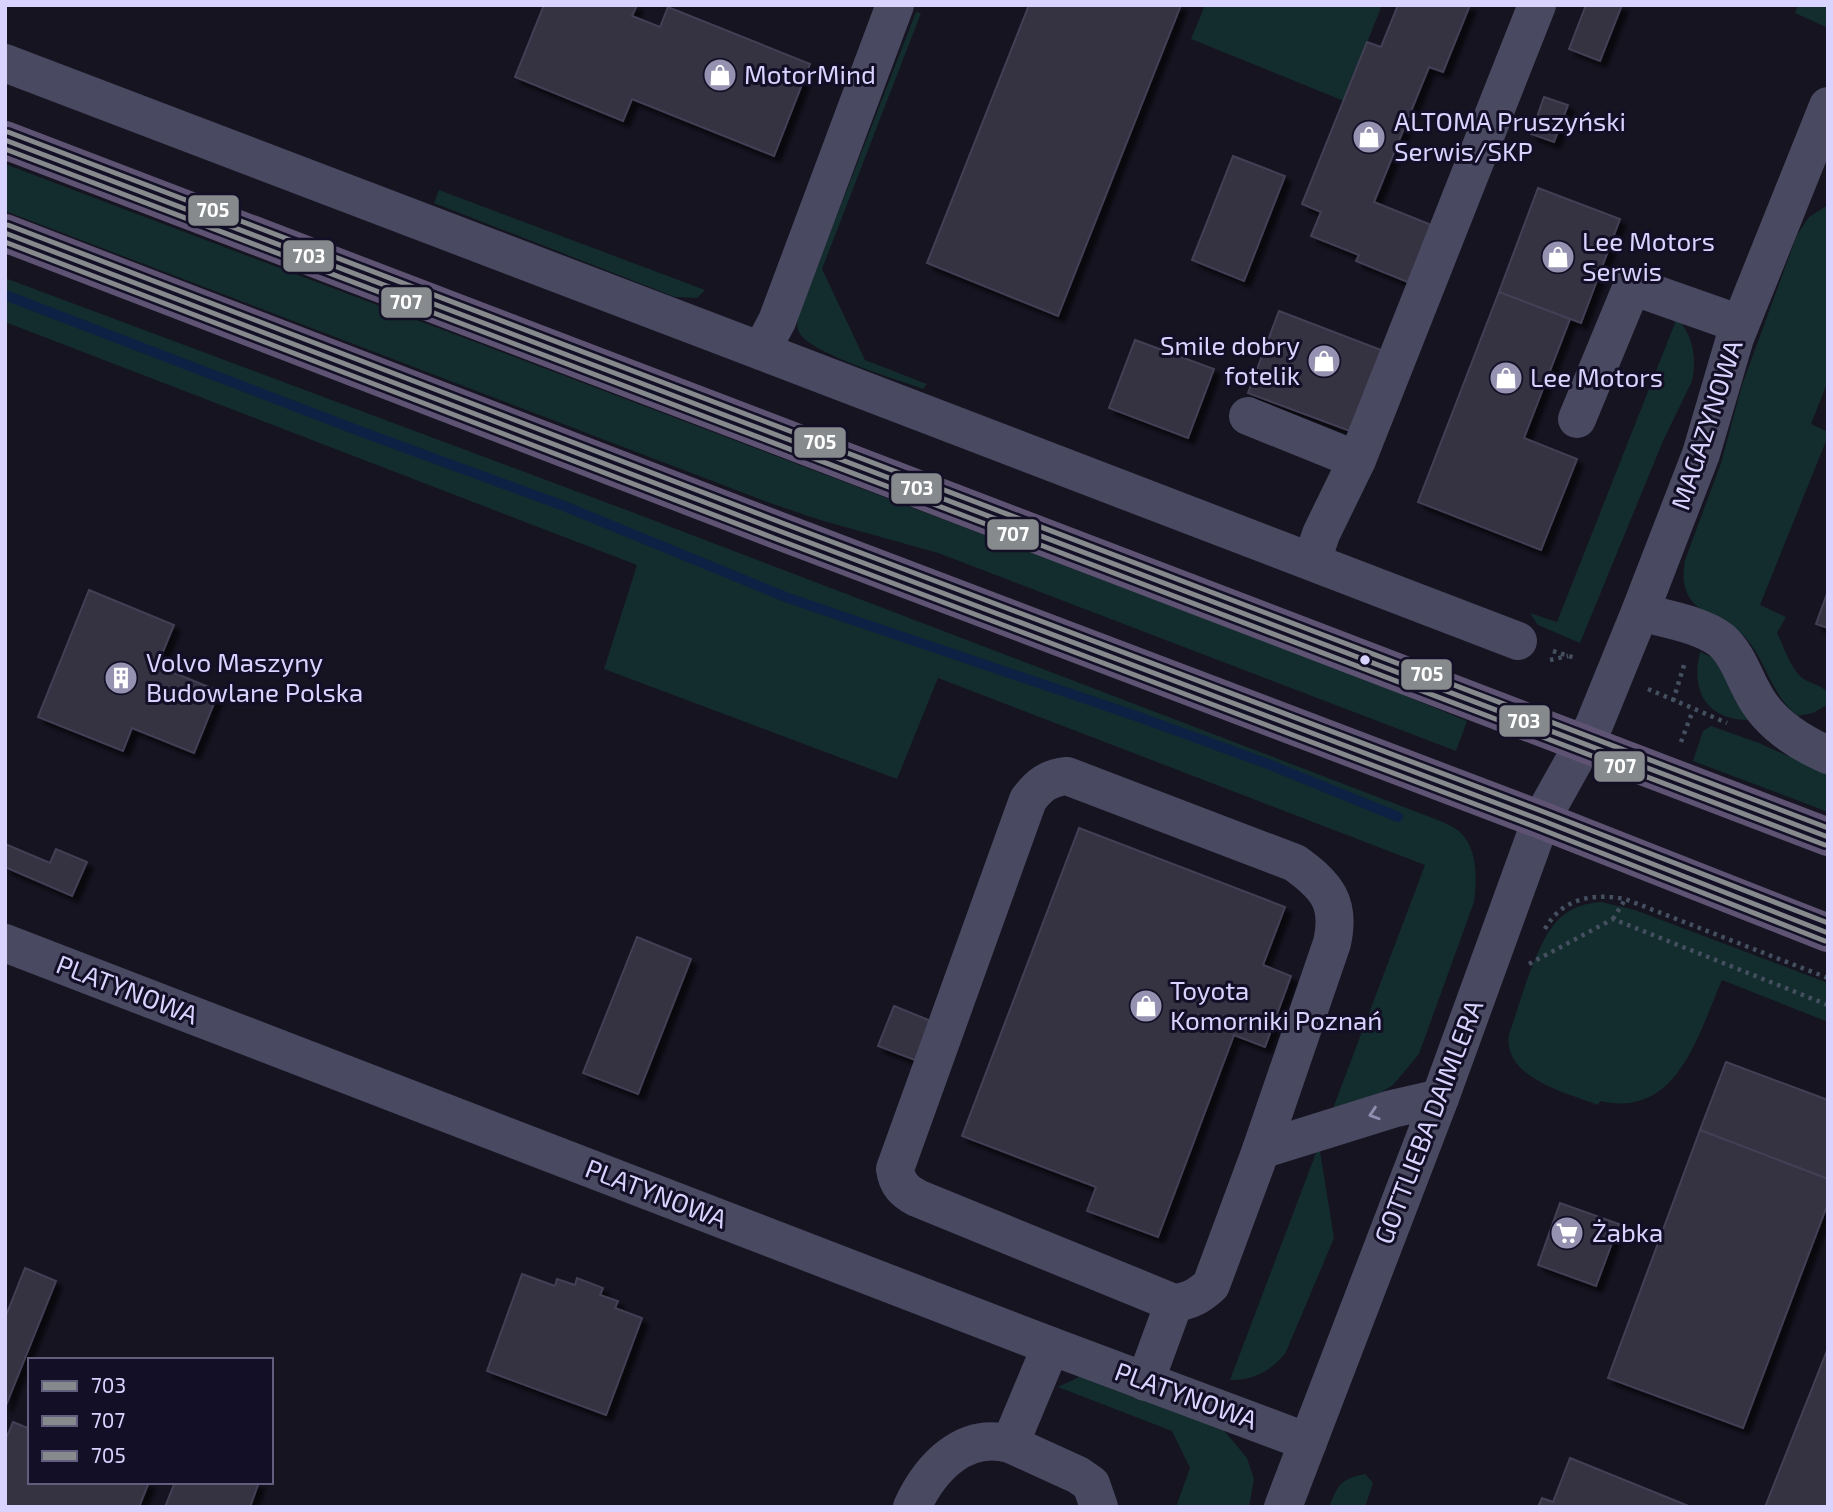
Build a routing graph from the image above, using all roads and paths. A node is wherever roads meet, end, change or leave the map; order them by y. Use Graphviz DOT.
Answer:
graph roads {
  1 [pos="895,5"];
  2 [pos="1538,5"];
  3 [pos="5,62"];
  4 [pos="1828,106"];
  5 [pos="5,140"];
  6 [pos="1815,174"];
  7 [pos="5,233"];
  8 [pos="1740,324"];
  9 [pos="761,351"];
  10 [pos="1248,416"];
  11 [pos="1577,419"];
  12 [pos="1357,460"];
  13 [pos="1312,561"];
  14 [pos="1640,612"];
  15 [pos="1518,640"];
  16 [pos="1638,685"];
  17 [pos="1585,743"];
  18 [pos="1680,745"];
  19 [pos="1828,755"];
  20 [pos="1541,820"];
  21 [pos="1828,837"];
  22 [pos="1626,897"];
  23 [pos="1613,919"];
  24 [pos="1828,933"];
  25 [pos="1540,937"];
  26 [pos="5,943"];
  27 [pos="1532,952"];
  28 [pos="1828,978"];
  29 [pos="1828,1005"];
  30 [pos="1283,1087"];
  31 [pos="1440,1098"];
  32 [pos="1313,1133"];
  33 [pos="1261,1150"];
  34 [pos="1174,1303"];
  35 [pos="1051,1346"];
  36 [pos="1145,1382"];
  37 [pos="1308,1442"];
  38 [pos="1010,1444"];
  39 [pos="912,1507"];
  40 [pos="1099,1507"];
  41 [pos="1283,1507"];
  1 -- 9 [label="street"];
  2 -- 12 [label="street"];
  3 -- 9 [label="street"];
  4 -- 6 [label="street, MAGAZYNOWA"];
  5 -- 17 [label="main road"];
  6 -- 8 [label="street, MAGAZYNOWA"];
  7 -- 20 [label="main road"];
  8 -- 11 [label="street"];
  8 -- 14 [label="street, MAGAZYNOWA"];
  9 -- 13 [label="street"];
  10 -- 12 [label="street"];
  12 -- 13 [label="street"];
  13 -- 15 [label="street"];
  14 -- 17 [label="street, MAGAZYNOWA"];
  14 -- 19 [label="street"];
  16 -- 18 [label="path"];
  17 -- 20 [label="street, GOTTLIEBA DAIMLERA"];
  17 -- 21 [label="main road"];
  20 -- 24 [label="main road"];
  20 -- 31 [label="street, GOTTLIEBA DAIMLERA"];
  22 -- 23 [label="path"];
  22 -- 25 [label="path"];
  22 -- 28 [label="path"];
  23 -- 27 [label="path"];
  23 -- 29 [label="path"];
  26 -- 35 [label="street, PLATYNOWA"];
  30 -- 32 [label="street"];
  30 -- 33 [label="street"];
  30 -- 34 [label="street"];
  31 -- 32 [label="street, one-way"];
  31 -- 37 [label="street, GOTTLIEBA DAIMLERA"];
  32 -- 33 [label="street"];
  33 -- 34 [label="street"];
  34 -- 36 [label="street"];
  35 -- 36 [label="street, PLATYNOWA"];
  35 -- 38 [label="street"];
  36 -- 37 [label="street, PLATYNOWA"];
  37 -- 41 [label="street, GOTTLIEBA DAIMLERA"];
  38 -- 39 [label="street"];
  38 -- 40 [label="street"];
}
